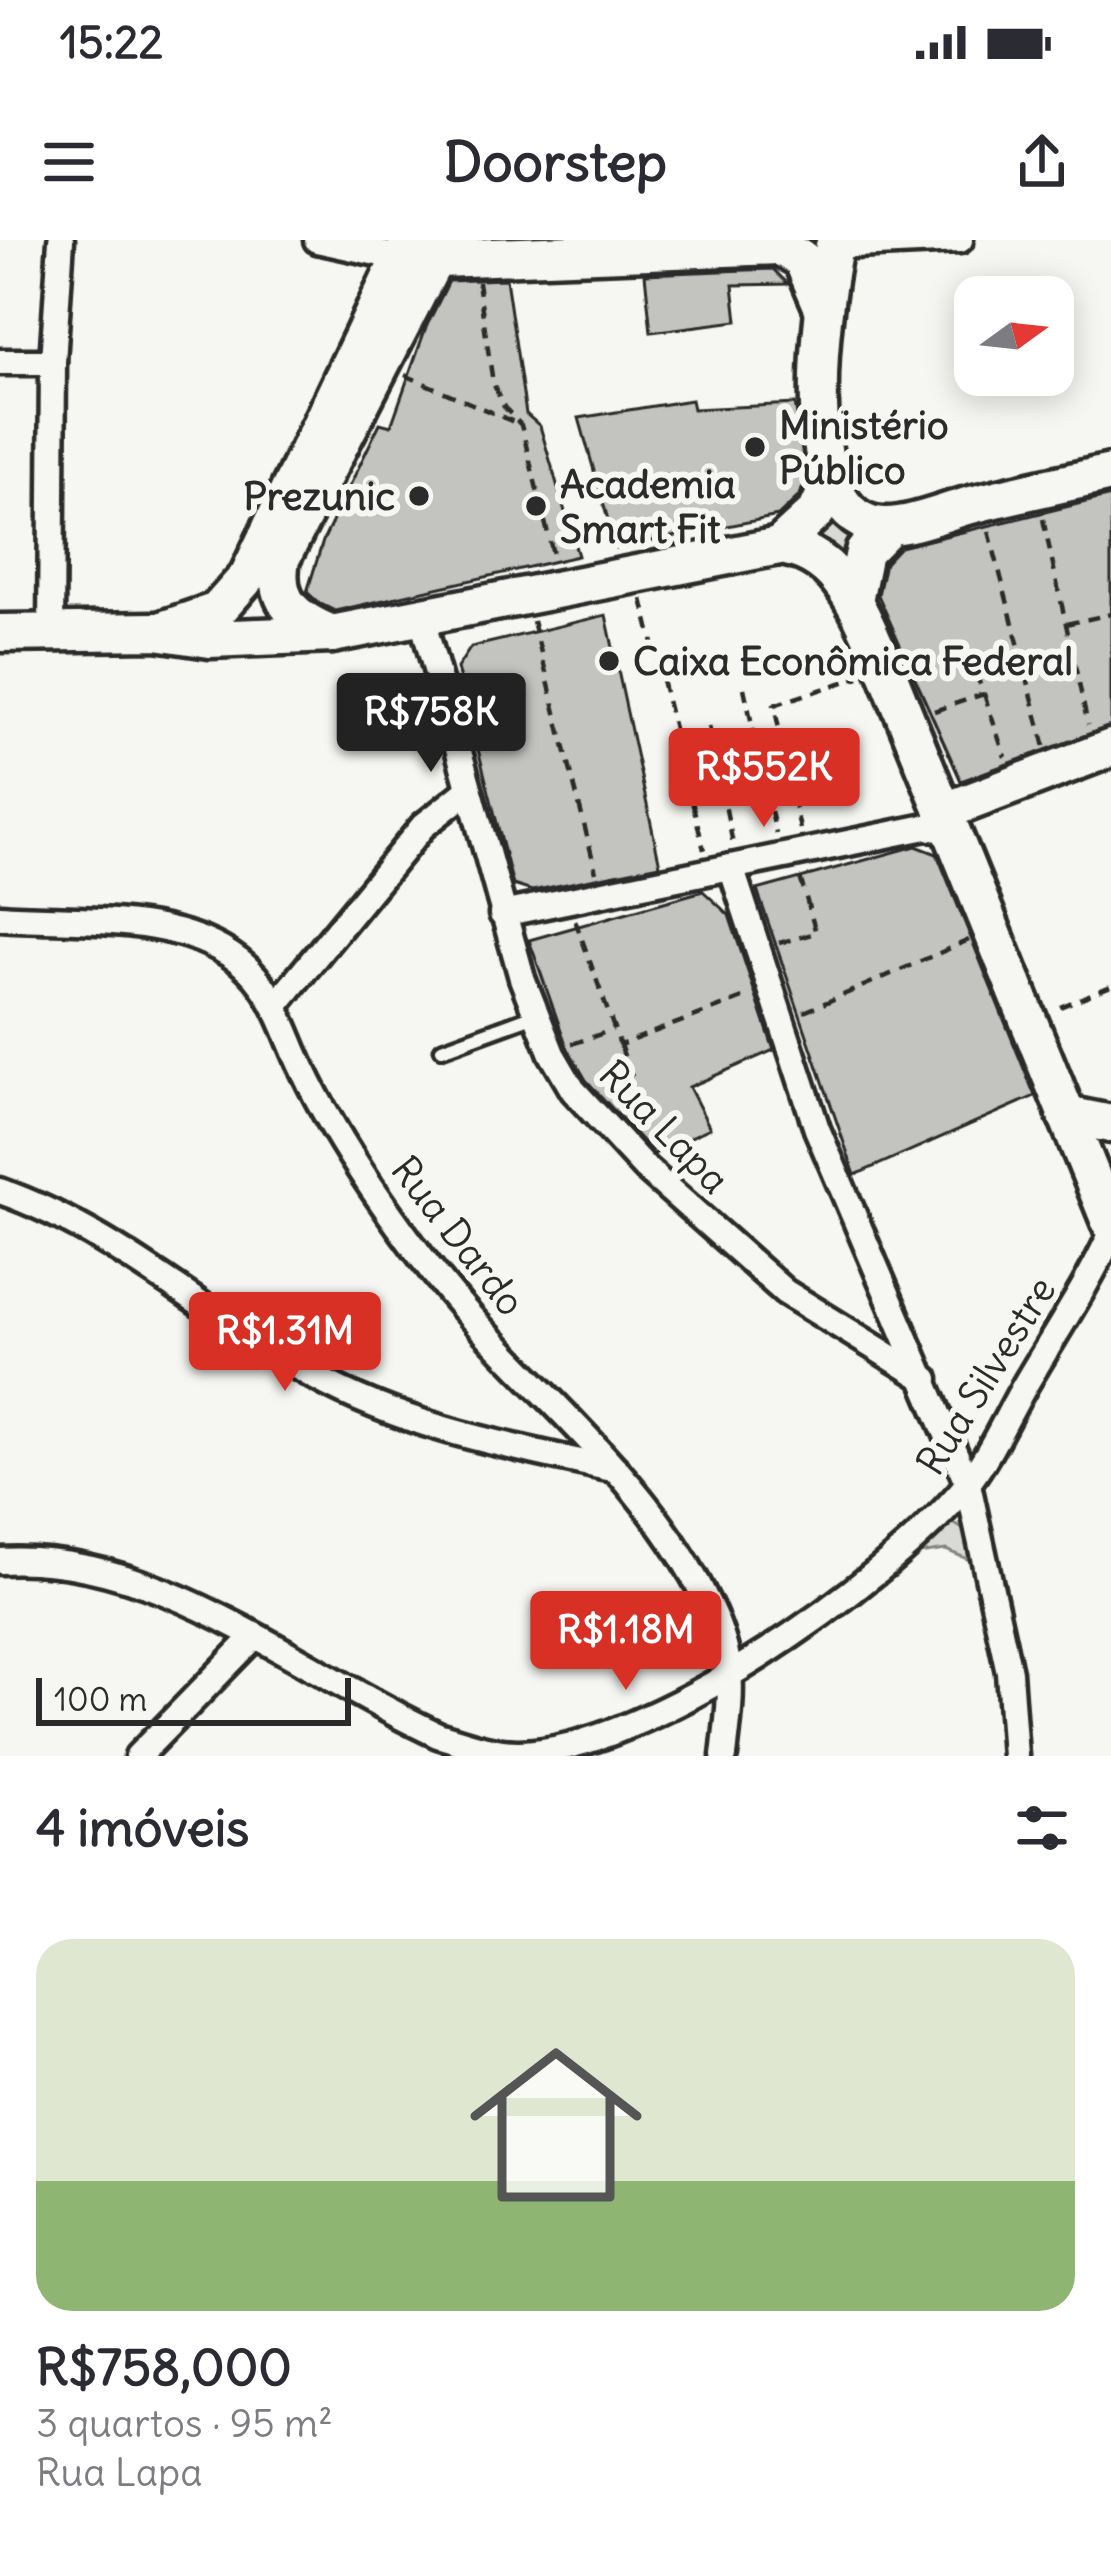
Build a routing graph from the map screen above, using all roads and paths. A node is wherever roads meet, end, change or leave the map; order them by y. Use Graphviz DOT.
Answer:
graph roads {
  1 [pos="62,240"];
  2 [pos="317,240"];
  3 [pos="960,240"];
  4 [pos="834,247"];
  5 [pos="422,250"];
  6 [pos="477,260"];
  7 [pos="822,306"];
  8 [pos="0,362"];
  9 [pos="53,362"];
  10 [pos="385,364"];
  11 [pos="521,425"];
  12 [pos="1111,473"];
  13 [pos="829,484"];
  14 [pos="1037,489"];
  15 [pos="982,502"];
  16 [pos="889,527"];
  17 [pos="779,546"];
  18 [pos="637,576"];
  19 [pos="545,594"];
  20 [pos="854,602"];
  21 [pos="1111,614"];
  22 [pos="422,620"];
  23 [pos="1066,624"];
  24 [pos="156,632"];
  25 [pos="0,633"];
  26 [pos="51,633"];
  27 [pos="332,634"];
  28 [pos="971,662"];
  29 [pos="885,667"];
  30 [pos="744,688"];
  31 [pos="984,694"];
  32 [pos="907,722"];
  33 [pos="709,726"];
  34 [pos="1106,756"];
  35 [pos="1051,770"];
  36 [pos="1014,784"];
  37 [pos="466,792"];
  38 [pos="940,824"];
  39 [pos="795,854"];
  40 [pos="726,868"];
  41 [pos="602,896"];
  42 [pos="572,902"];
  43 [pos="502,914"];
  44 [pos="0,917"];
  45 [pos="991,930"];
  46 [pos="756,951"];
  47 [pos="1111,986"];
  48 [pos="767,989"];
  49 [pos="277,1005"];
  50 [pos="1060,1007"];
  51 [pos="535,1015"];
  52 [pos="778,1022"];
  53 [pos="612,1030"];
  54 [pos="620,1045"];
  55 [pos="442,1049"];
  56 [pos="552,1054"];
  57 [pos="632,1076"];
  58 [pos="1066,1115"];
  59 [pos="1111,1124"];
  60 [pos="0,1191"];
  61 [pos="1111,1224"];
  62 [pos="1111,1234"];
  63 [pos="926,1379"];
  64 [pos="617,1470"];
  65 [pos="968,1484"];
  66 [pos="0,1561"];
  67 [pos="254,1638"];
  68 [pos="734,1672"];
  69 [pos="138,1756"];
  70 [pos="724,1756"];
  71 [pos="1015,1756"];
  1 -- 9 [label="street"];
  2 -- 5 [label="street"];
  3 -- 4 [label="street"];
  4 -- 7 [label="main road"];
  5 -- 6 [label="main road"];
  5 -- 10 [label="main road"];
  5 -- 24 [label="main road"];
  6 -- 7 [label="main road"];
  6 -- 11 [label="path"];
  7 -- 13 [label="main road"];
  8 -- 9 [label="street"];
  9 -- 26 [label="street"];
  10 -- 11 [label="path"];
  10 -- 27 [label="main road"];
  11 -- 19 [label="path"];
  12 -- 14 [label="main road"];
  13 -- 16 [label="main road"];
  13 -- 17 [label="main road"];
  14 -- 15 [label="main road"];
  14 -- 23 [label="path"];
  15 -- 16 [label="main road"];
  15 -- 35 [label="path"];
  16 -- 20 [label="main road"];
  17 -- 18 [label="main road"];
  17 -- 20 [label="main road"];
  18 -- 19 [label="main road"];
  18 -- 40 [label="path"];
  19 -- 22 [label="main road"];
  19 -- 41 [label="path"];
  20 -- 29 [label="main road"];
  21 -- 23 [label="path"];
  22 -- 27 [label="main road"];
  22 -- 37 [label="street, Rua Lapa"];
  23 -- 34 [label="path"];
  24 -- 26 [label="main road"];
  24 -- 27 [label="main road"];
  25 -- 26 [label="main road"];
  28 -- 31 [label="path"];
  29 -- 32 [label="main road"];
  29 -- 39 [label="path"];
  30 -- 39 [label="path"];
  31 -- 32 [label="path"];
  31 -- 36 [label="path"];
  32 -- 38 [label="main road"];
  33 -- 40 [label="path"];
  34 -- 35 [label="main road"];
  34 -- 38 [label="main road"];
  35 -- 36 [label="main road"];
  36 -- 38 [label="main road"];
  37 -- 43 [label="street, Rua Lapa"];
  37 -- 49 [label="street"];
  38 -- 39 [label="street"];
  38 -- 45 [label="main road"];
  39 -- 40 [label="street"];
  39 -- 46 [label="path"];
  40 -- 41 [label="street"];
  40 -- 46 [label="street"];
  41 -- 42 [label="street"];
  42 -- 43 [label="street"];
  42 -- 53 [label="path"];
  43 -- 51 [label="street, Rua Lapa"];
  44 -- 49 [label="street, Rua Dardo"];
  45 -- 52 [label="path"];
  45 -- 58 [label="main road"];
  46 -- 48 [label="street"];
  47 -- 50 [label="path"];
  48 -- 52 [label="street"];
  48 -- 54 [label="path"];
  49 -- 64 [label="street, Rua Dardo"];
  51 -- 55 [label="lane"];
  51 -- 56 [label="street, Rua Lapa"];
  52 -- 63 [label="street"];
  53 -- 54 [label="path"];
  53 -- 56 [label="path"];
  54 -- 57 [label="path"];
  56 -- 63 [label="street, Rua Lapa"];
  58 -- 59 [label="main road"];
  58 -- 61 [label="main road"];
  60 -- 64 [label="street"];
  62 -- 65 [label="street, Rua Silvestre"];
  63 -- 65 [label="street"];
  64 -- 68 [label="street, Rua Dardo"];
  65 -- 68 [label="street, Rua Silvestre"];
  65 -- 71 [label="street"];
  66 -- 67 [label="street, Rua Silvestre"];
  67 -- 68 [label="street, Rua Silvestre"];
  67 -- 69 [label="street"];
  68 -- 70 [label="street, Rua Dardo"];
}
